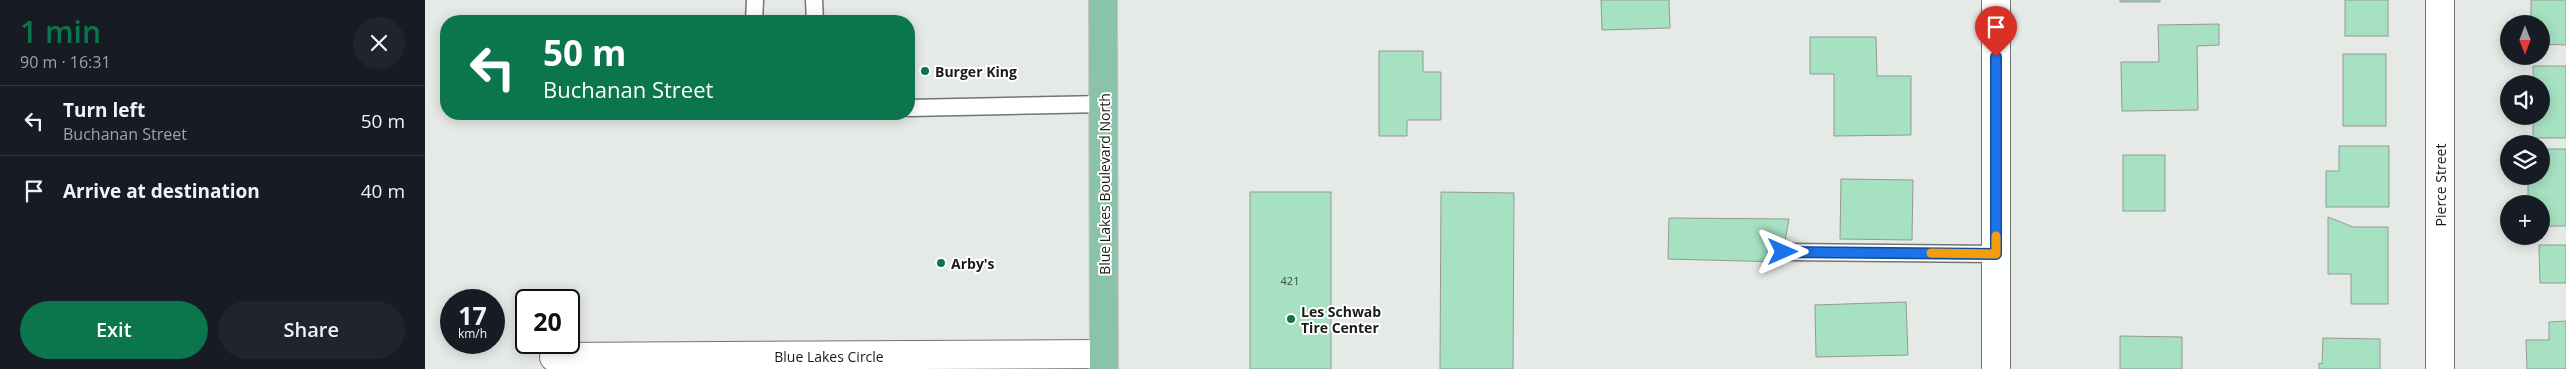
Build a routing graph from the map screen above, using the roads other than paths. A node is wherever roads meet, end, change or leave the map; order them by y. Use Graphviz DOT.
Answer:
graph roads {
  1 [pos="755,0"];
  2 [pos="814,0"];
  3 [pos="1103,0"];
  4 [pos="1995,0"];
  5 [pos="2440,0"];
  6 [pos="754,15"];
  7 [pos="815,15"];
  8 [pos="1104,104"];
  9 [pos="915,108"];
  10 [pos="1783,252"];
  11 [pos="1996,254"];
  12 [pos="554,357"];
  13 [pos="1104,362"];
  14 [pos="1996,369"];
  15 [pos="2440,369"];
  1 -- 6 [label="lane"];
  2 -- 7 [label="lane"];
  3 -- 8 [label="main road, Blue Lakes Boulevard North"];
  4 -- 11 [label="street"];
  5 -- 15 [label="street, Pierce Street"];
  8 -- 9 [label="lane"];
  8 -- 13 [label="main road, Blue Lakes Boulevard North"];
  10 -- 11 [label="lane"];
  11 -- 14 [label="street"];
  12 -- 13 [label="street, Blue Lakes Circle"];
}
